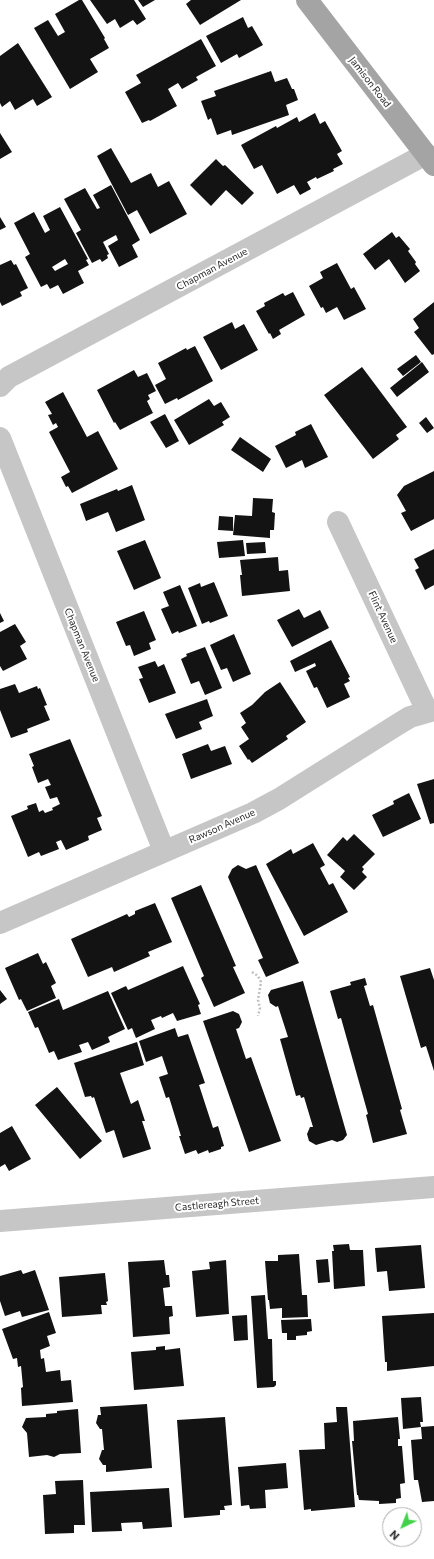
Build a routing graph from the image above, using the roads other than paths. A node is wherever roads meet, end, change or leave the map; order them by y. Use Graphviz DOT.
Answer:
graph roads {
  1 [pos="307,0"];
  2 [pos="430,159"];
  3 [pos="0,386"];
  4 [pos="0,438"];
  5 [pos="338,522"];
  6 [pos="431,710"];
  7 [pos="164,851"];
  8 [pos="0,923"];
  9 [pos="434,1187"];
  10 [pos="0,1221"];
  1 -- 2 [label="main road, Jamison Road"];
  2 -- 3 [label="street, Chapman Avenue"];
  4 -- 7 [label="street, Chapman Avenue"];
  5 -- 6 [label="street, Flint Avenue"];
  6 -- 7 [label="street, Rawson Avenue"];
  7 -- 8 [label="street, Rawson Avenue"];
  9 -- 10 [label="street, Castlereagh Street"];
}
